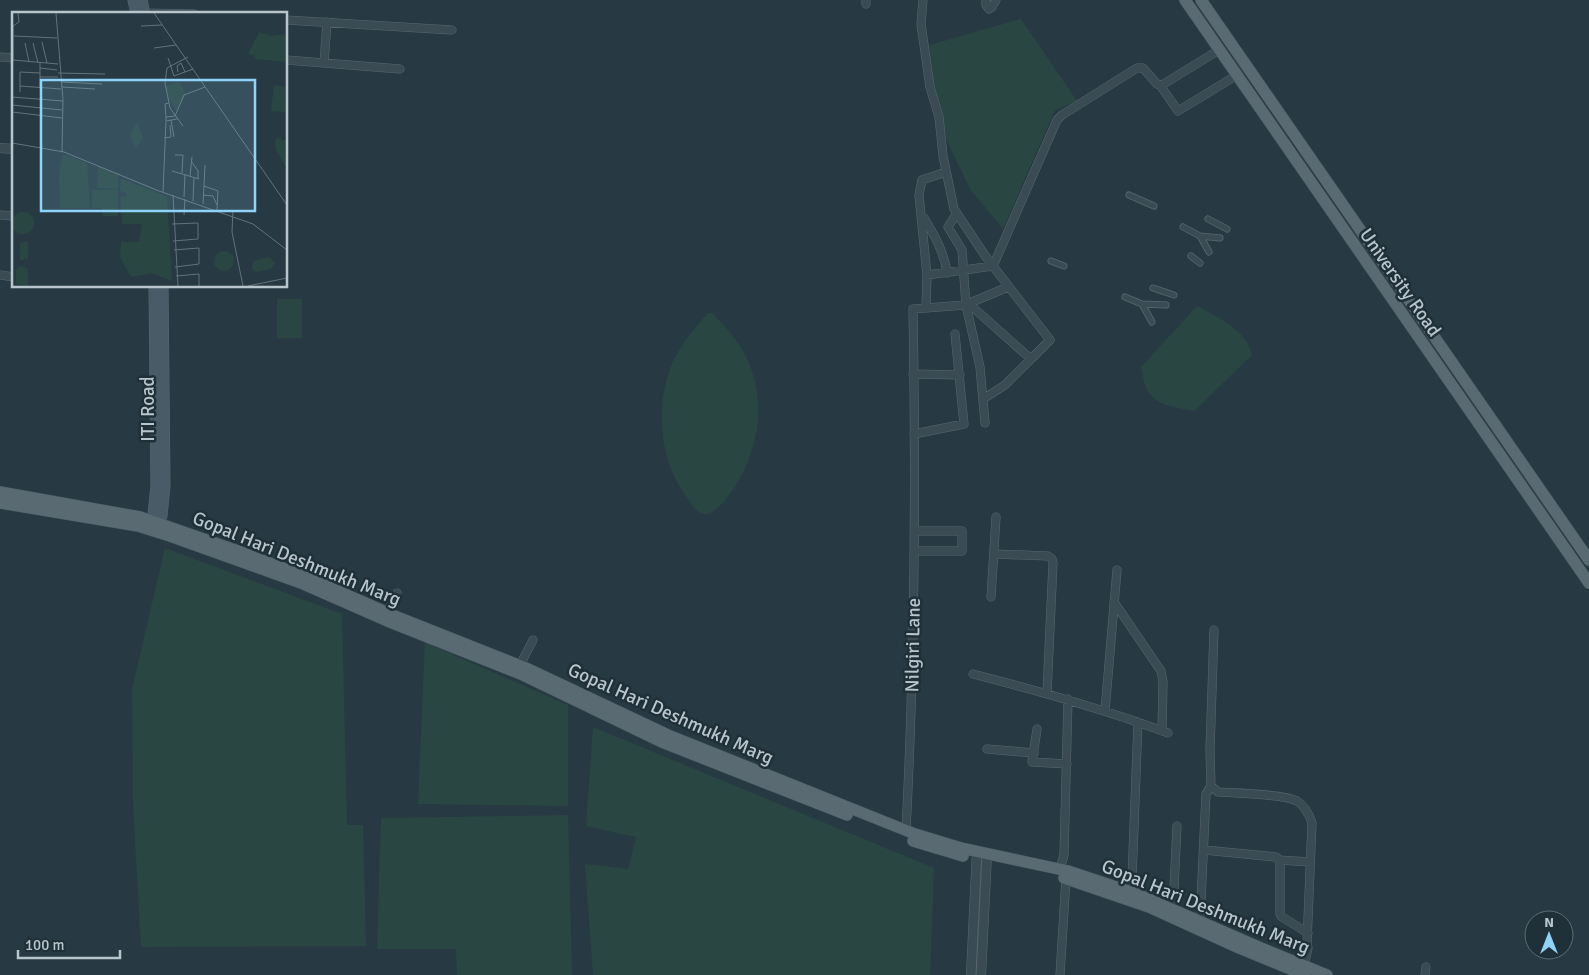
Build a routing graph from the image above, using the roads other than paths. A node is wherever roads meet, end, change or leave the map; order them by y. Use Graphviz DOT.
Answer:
graph roads {
  1 [pos="133,0"];
  2 [pos="923,0"];
  3 [pos="986,0"];
  4 [pos="996,0"];
  5 [pos="1185,0"];
  6 [pos="1201,0"];
  7 [pos="141,12"];
  8 [pos="288,20"];
  9 [pos="327,22"];
  10 [pos="452,30"];
  11 [pos="1219,50"];
  12 [pos="288,60"];
  13 [pos="324,63"];
  14 [pos="400,69"];
  15 [pos="1237,75"];
  16 [pos="1160,85"];
  17 [pos="946,172"];
  18 [pos="1129,194"];
  19 [pos="1154,206"];
  20 [pos="957,213"];
  21 [pos="922,214"];
  22 [pos="1208,219"];
  23 [pos="1183,227"];
  24 [pos="1227,229"];
  25 [pos="1200,236"];
  26 [pos="1220,238"];
  27 [pos="1209,252"];
  28 [pos="1191,256"];
  29 [pos="1051,261"];
  30 [pos="1200,263"];
  31 [pos="993,266"];
  32 [pos="1064,266"];
  33 [pos="964,271"];
  34 [pos="947,273"];
  35 [pos="927,276"];
  36 [pos="1008,287"];
  37 [pos="154,288"];
  38 [pos="163,288"];
  39 [pos="1153,288"];
  40 [pos="1174,295"];
  41 [pos="1125,298"];
  42 [pos="967,304"];
  43 [pos="1142,304"];
  44 [pos="1166,306"];
  45 [pos="926,308"];
  46 [pos="1152,322"];
  47 [pos="955,334"];
  48 [pos="159,335"];
  49 [pos="1031,359"];
  50 [pos="914,374"];
  51 [pos="960,374"];
  52 [pos="983,400"];
  53 [pos="985,423"];
  54 [pos="914,434"];
  55 [pos="0,492"];
  56 [pos="0,503"];
  57 [pos="996,517"];
  58 [pos="154,526"];
  59 [pos="914,531"];
  60 [pos="914,551"];
  61 [pos="994,554"];
  62 [pos="1589,560"];
  63 [pos="1117,570"];
  64 [pos="1589,583"];
  65 [pos="397,593"];
  66 [pos="991,597"];
  67 [pos="1114,602"];
  68 [pos="387,612"];
  69 [pos="1214,630"];
  70 [pos="533,640"];
  71 [pos="520,665"];
  72 [pos="973,674"];
  73 [pos="1047,693"];
  74 [pos="1068,699"];
  75 [pos="1105,711"];
  76 [pos="1138,722"];
  77 [pos="1037,729"];
  78 [pos="682,745"];
  79 [pos="987,748"];
  80 [pos="1034,753"];
  81 [pos="1067,764"];
  82 [pos="1211,786"];
  83 [pos="1177,826"];
  84 [pos="906,830"];
  85 [pos="1204,850"];
  86 [pos="982,857"];
  87 [pos="1279,860"];
  88 [pos="1310,862"];
  89 [pos="1063,874"];
  90 [pos="1126,894"];
  91 [pos="1172,909"];
  92 [pos="1200,921"];
  93 [pos="1308,933"];
  94 [pos="1302,968"];
  95 [pos="972,975"];
  96 [pos="981,975"];
  97 [pos="1060,975"];
  98 [pos="1327,975"];
  1 -- 7 [label="main road"];
  2 -- 17 [label="street"];
  3 -- 4 [label="street"];
  5 -- 11 [label="main road, University Road"];
  6 -- 62 [label="main road, University Road"];
  8 -- 9 [label="street"];
  9 -- 10 [label="street"];
  9 -- 13 [label="street"];
  11 -- 15 [label="main road, University Road"];
  11 -- 16 [label="street"];
  12 -- 13 [label="street"];
  13 -- 14 [label="street"];
  15 -- 16 [label="street"];
  15 -- 64 [label="main road, University Road"];
  16 -- 31 [label="street"];
  17 -- 20 [label="street"];
  17 -- 21 [label="street"];
  18 -- 19 [label="street"];
  20 -- 31 [label="street"];
  20 -- 33 [label="street"];
  21 -- 34 [label="street"];
  21 -- 35 [label="street"];
  22 -- 24 [label="street"];
  23 -- 25 [label="street"];
  25 -- 26 [label="street"];
  25 -- 27 [label="street"];
  28 -- 30 [label="street"];
  29 -- 32 [label="street"];
  31 -- 33 [label="street"];
  31 -- 36 [label="street"];
  33 -- 34 [label="street"];
  33 -- 42 [label="street"];
  34 -- 35 [label="street"];
  35 -- 45 [label="street"];
  36 -- 42 [label="street"];
  36 -- 49 [label="street"];
  37 -- 48 [label="main road, ITI Road"];
  38 -- 48 [label="main road, ITI Road"];
  39 -- 40 [label="street"];
  41 -- 43 [label="street"];
  42 -- 45 [label="street"];
  42 -- 49 [label="street"];
  42 -- 52 [label="street"];
  43 -- 44 [label="street"];
  43 -- 46 [label="street"];
  45 -- 50 [label="street, Nilgiri Lane"];
  47 -- 51 [label="street"];
  48 -- 58 [label="main road, ITI Road"];
  49 -- 52 [label="street"];
  50 -- 51 [label="street"];
  50 -- 54 [label="street, Nilgiri Lane"];
  51 -- 54 [label="street"];
  52 -- 53 [label="street"];
  54 -- 59 [label="street, Nilgiri Lane"];
  55 -- 58 [label="main road, Gopal Hari Deshmukh Marg"];
  56 -- 58 [label="main road, Gopal Hari Deshmukh Marg"];
  57 -- 61 [label="street"];
  58 -- 68 [label="main road, Gopal Hari Deshmukh Marg"];
  58 -- 78 [label="main road, Gopal Hari Deshmukh Marg"];
  59 -- 60 [label="street, Nilgiri Lane"];
  59 -- 60 [label="street"];
  60 -- 84 [label="street, Nilgiri Lane"];
  61 -- 66 [label="street"];
  61 -- 73 [label="street"];
  63 -- 67 [label="street"];
  65 -- 68 [label="street"];
  67 -- 75 [label="street"];
  67 -- 76 [label="street"];
  68 -- 71 [label="main road, Gopal Hari Deshmukh Marg"];
  69 -- 82 [label="street"];
  70 -- 71 [label="street"];
  71 -- 78 [label="main road, Gopal Hari Deshmukh Marg"];
  72 -- 73 [label="street"];
  73 -- 74 [label="street"];
  74 -- 75 [label="street"];
  74 -- 81 [label="street"];
  75 -- 76 [label="street"];
  76 -- 90 [label="street"];
  77 -- 80 [label="street"];
  78 -- 84 [label="main road, Gopal Hari Deshmukh Marg"];
  78 -- 86 [label="main road, Gopal Hari Deshmukh Marg"];
  79 -- 80 [label="street"];
  80 -- 81 [label="street"];
  81 -- 89 [label="street"];
  82 -- 85 [label="street"];
  82 -- 88 [label="street"];
  83 -- 91 [label="street"];
  84 -- 86 [label="main road, Gopal Hari Deshmukh Marg"];
  85 -- 87 [label="street"];
  85 -- 92 [label="street"];
  86 -- 89 [label="main road, Gopal Hari Deshmukh Marg"];
  86 -- 95 [label="street"];
  86 -- 96 [label="street"];
  87 -- 88 [label="street"];
  87 -- 93 [label="street"];
  88 -- 93 [label="street"];
  89 -- 90 [label="main road, Gopal Hari Deshmukh Marg"];
  89 -- 97 [label="street"];
  90 -- 91 [label="main road, Gopal Hari Deshmukh Marg"];
  90 -- 94 [label="main road, Gopal Hari Deshmukh Marg"];
  91 -- 92 [label="main road, Gopal Hari Deshmukh Marg"];
  92 -- 94 [label="main road, Gopal Hari Deshmukh Marg"];
  93 -- 94 [label="street"];
  94 -- 98 [label="main road, Gopal Hari Deshmukh Marg"];
}
